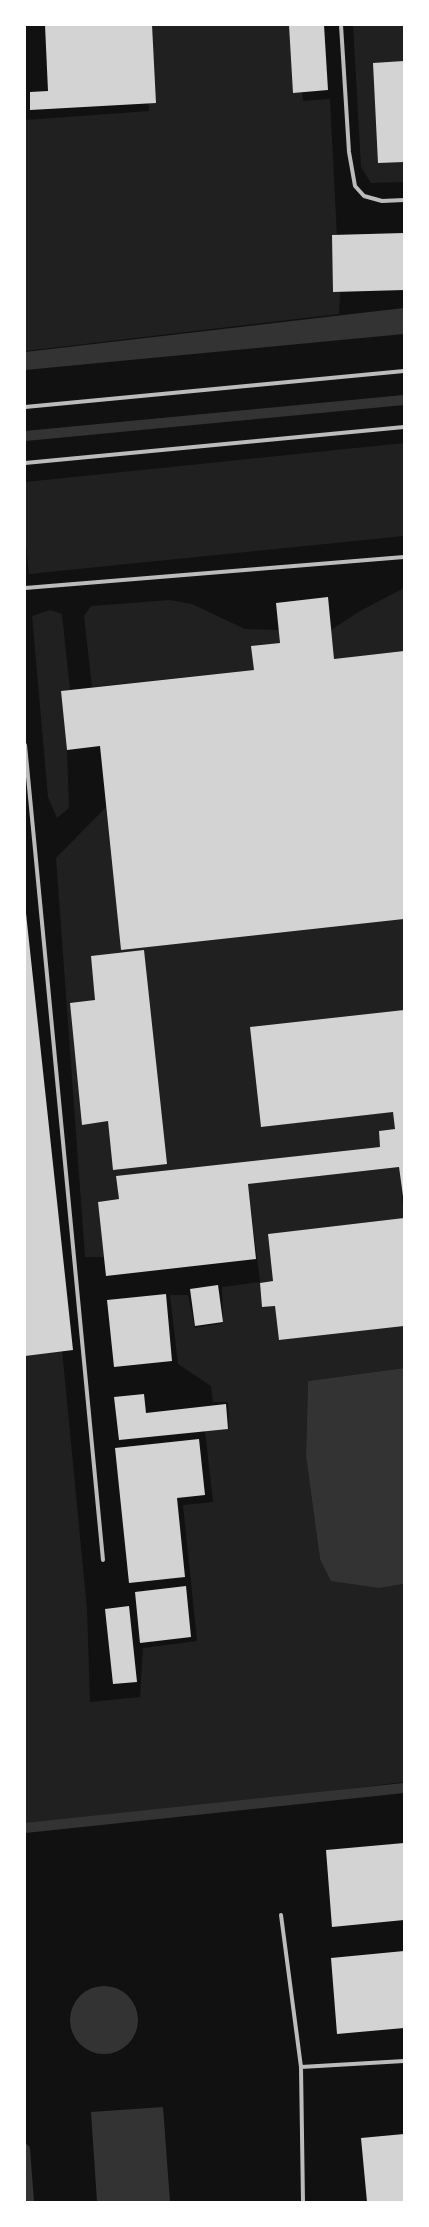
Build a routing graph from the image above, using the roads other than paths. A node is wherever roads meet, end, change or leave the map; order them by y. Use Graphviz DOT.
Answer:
graph roads {
  1 [pos="341,25"];
  2 [pos="404,200"];
  3 [pos="404,371"];
  4 [pos="25,407"];
  5 [pos="404,427"];
  6 [pos="25,463"];
  7 [pos="404,557"];
  8 [pos="25,588"];
  9 [pos="25,745"];
  10 [pos="104,1560"];
  11 [pos="281,1915"];
  12 [pos="404,2061"];
  13 [pos="301,2067"];
  14 [pos="303,2202"];
  1 -- 2 [label="lane"];
  3 -- 4 [label="lane"];
  5 -- 6 [label="lane"];
  7 -- 8 [label="lane"];
  9 -- 10 [label="lane"];
  11 -- 13 [label="lane"];
  12 -- 13 [label="lane"];
  13 -- 14 [label="lane"];
}
